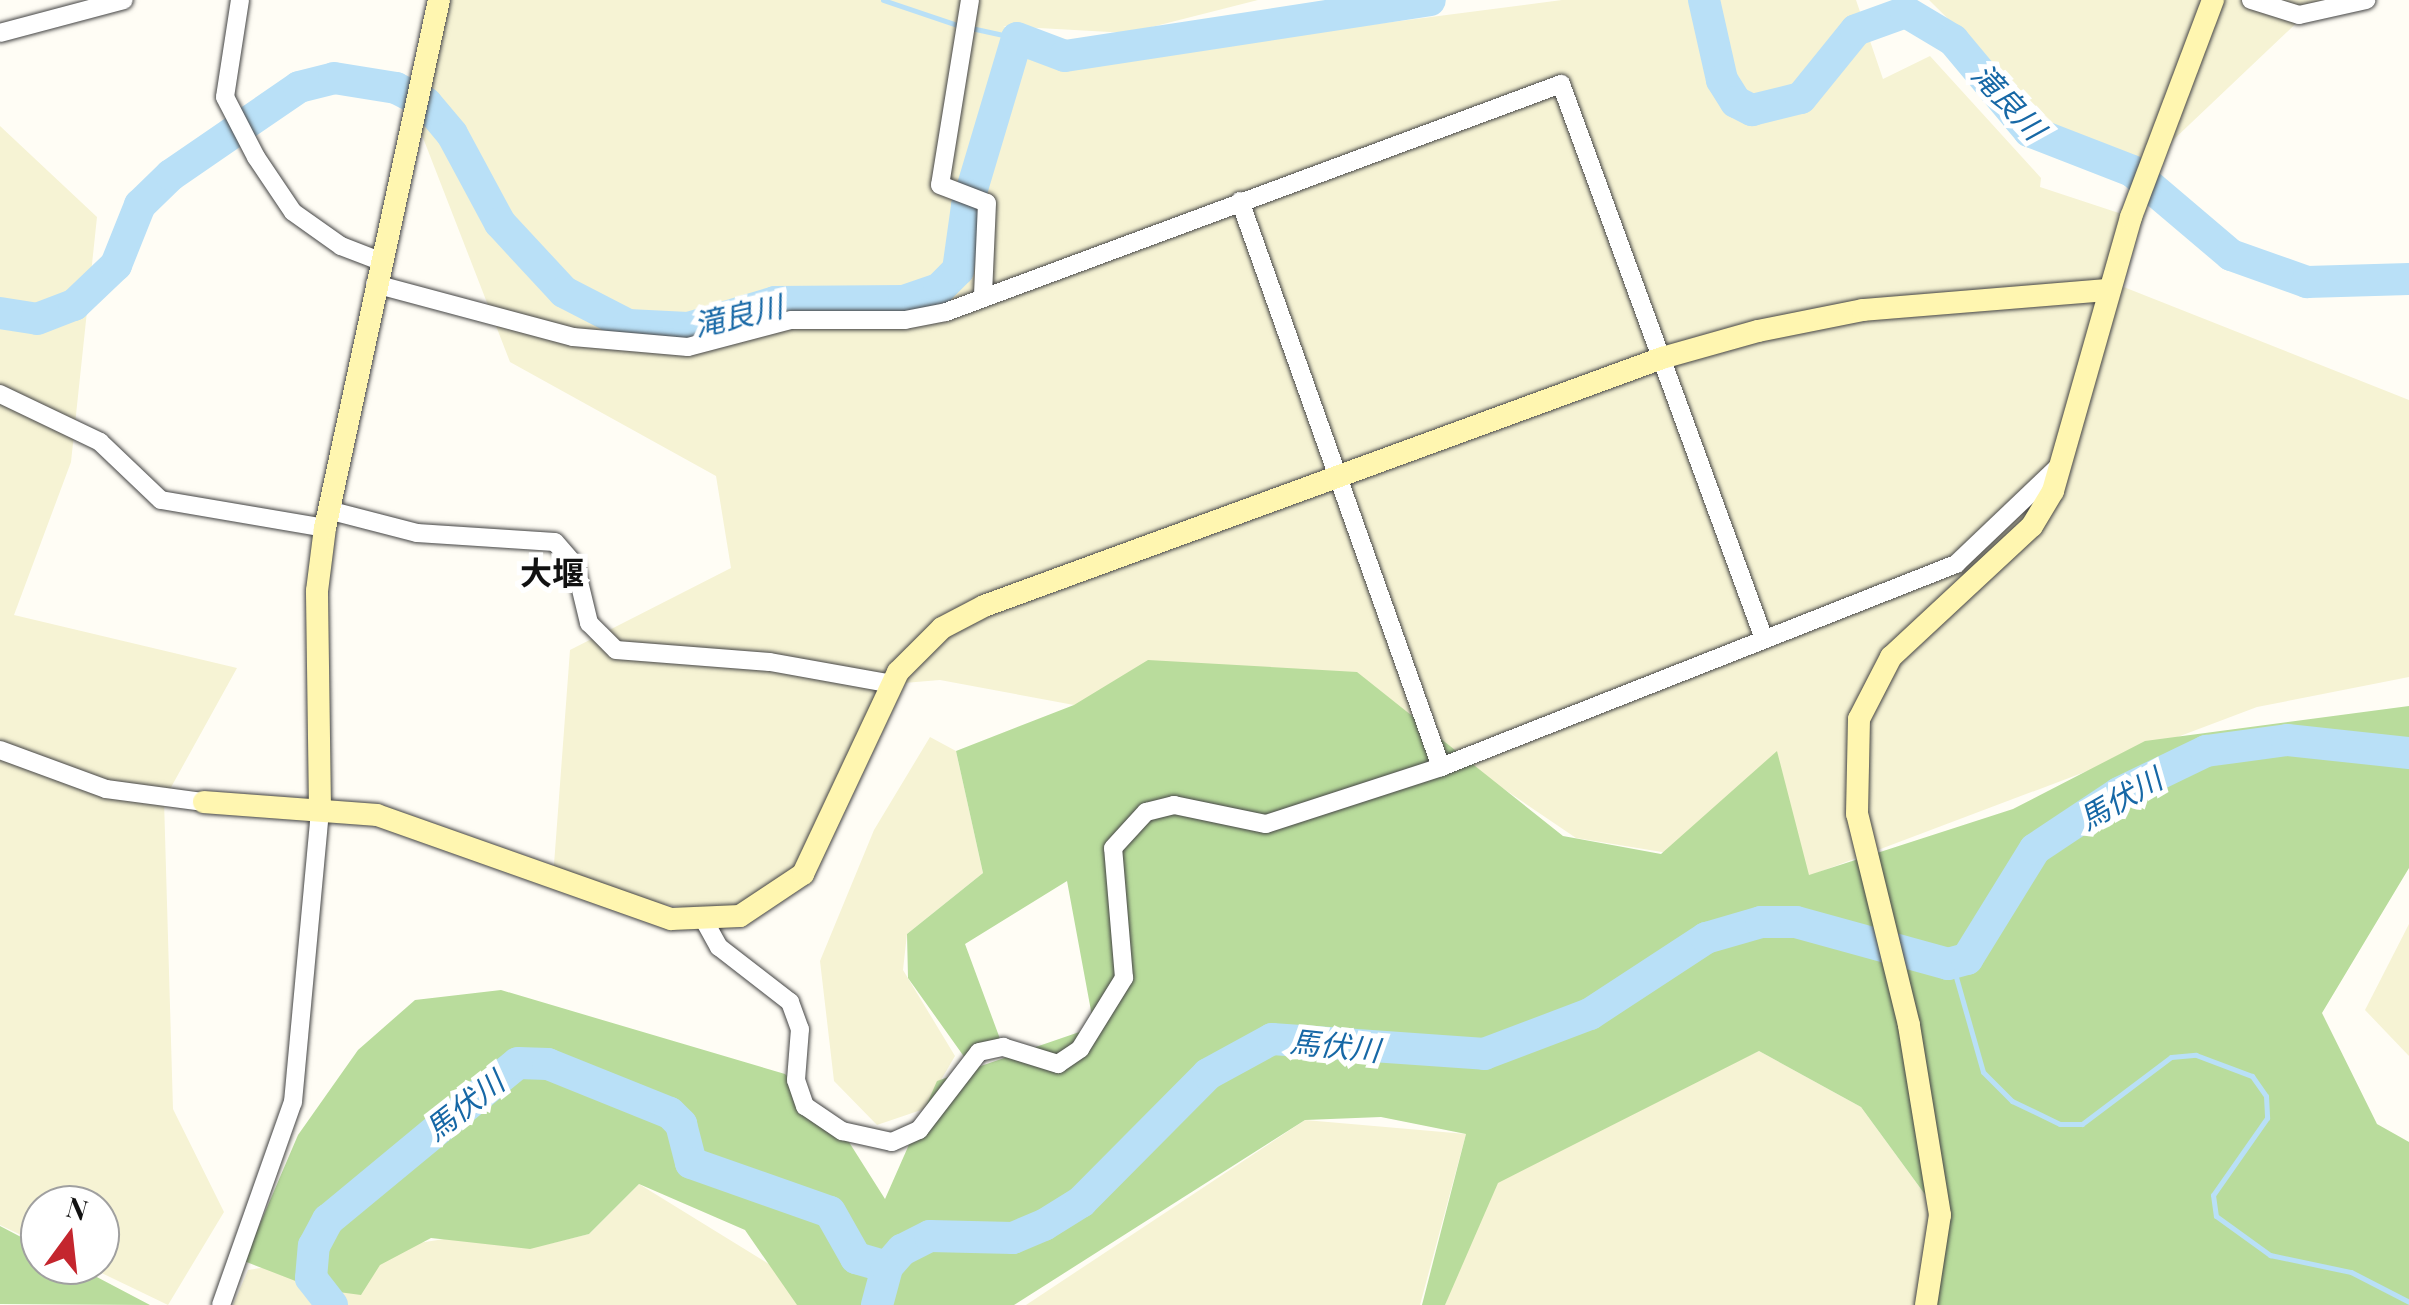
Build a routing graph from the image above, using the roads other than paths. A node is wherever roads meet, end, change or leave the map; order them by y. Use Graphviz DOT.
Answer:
graph roads {
  1 [pos="124,0"];
  2 [pos="240,0"];
  3 [pos="439,0"];
  4 [pos="970,0"];
  5 [pos="2213,0"];
  6 [pos="2251,0"];
  7 [pos="2366,0"];
  8 [pos="0,33"];
  9 [pos="1240,201"];
  10 [pos="378,272"];
  11 [pos="2108,290"];
  12 [pos="982,296"];
  13 [pos="1662,358"];
  14 [pos="0,394"];
  15 [pos="2062,463"];
  16 [pos="1342,475"];
  17 [pos="326,519"];
  18 [pos="1764,639"];
  19 [pos="892,684"];
  20 [pos="0,750"];
  21 [pos="1442,766"];
  22 [pos="204,802"];
  23 [pos="320,809"];
  24 [pos="705,922"];
  25 [pos="221,1305"];
  26 [pos="1926,1305"];
  1 -- 8 [label="street"];
  2 -- 10 [label="street"];
  3 -- 10 [label="street"];
  4 -- 12 [label="street"];
  5 -- 11 [label="street"];
  6 -- 7 [label="street"];
  9 -- 12 [label="street"];
  9 -- 13 [label="street"];
  9 -- 16 [label="street"];
  10 -- 12 [label="street"];
  10 -- 17 [label="street"];
  11 -- 13 [label="street"];
  11 -- 15 [label="street"];
  13 -- 16 [label="street"];
  13 -- 18 [label="street"];
  14 -- 17 [label="street"];
  15 -- 18 [label="street"];
  15 -- 26 [label="street"];
  16 -- 19 [label="street"];
  16 -- 21 [label="street"];
  17 -- 19 [label="street"];
  17 -- 23 [label="street"];
  18 -- 21 [label="street"];
  19 -- 24 [label="street"];
  20 -- 22 [label="street"];
  21 -- 24 [label="street"];
  22 -- 23 [label="street"];
  23 -- 24 [label="street"];
  23 -- 25 [label="street"];
}
